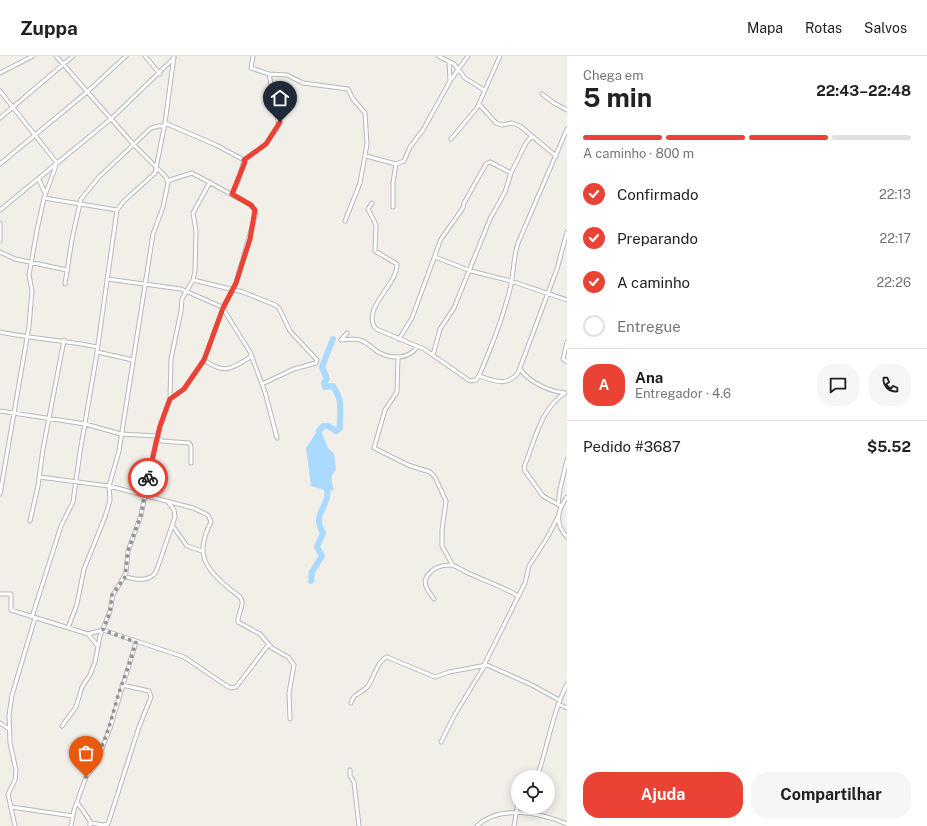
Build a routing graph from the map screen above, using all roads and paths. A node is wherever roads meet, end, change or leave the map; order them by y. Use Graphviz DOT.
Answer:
graph roads {
  1 [pos="32,56"];
  2 [pos="56,56"];
  3 [pos="73,56"];
  4 [pos="126,56"];
  5 [pos="145,56"];
  6 [pos="253,56"];
  7 [pos="438,56"];
  8 [pos="468,56"];
  9 [pos="500,56"];
  10 [pos="174,57"];
  11 [pos="449,62"];
  12 [pos="64,64"];
  13 [pos="460,70"];
  14 [pos="0,73"];
  15 [pos="160,74"];
  16 [pos="269,74"];
  17 [pos="450,81"];
  18 [pos="484,90"];
  19 [pos="0,91"];
  20 [pos="87,92"];
  21 [pos="542,94"];
  22 [pos="480,104"];
  23 [pos="14,108"];
  24 [pos="567,110"];
  25 [pos="0,118"];
  26 [pos="112,118"];
  27 [pos="165,125"];
  28 [pos="567,129"];
  29 [pos="35,135"];
  30 [pos="532,136"];
  31 [pos="451,139"];
  32 [pos="134,145"];
  33 [pos="366,156"];
  34 [pos="556,156"];
  35 [pos="244,160"];
  36 [pos="58,162"];
  37 [pos="0,164"];
  38 [pos="396,164"];
  39 [pos="156,169"];
  40 [pos="510,173"];
  41 [pos="39,180"];
  42 [pos="167,181"];
  43 [pos="210,182"];
  44 [pos="45,193"];
  45 [pos="232,194"];
  46 [pos="44,198"];
  47 [pos="372,203"];
  48 [pos="79,204"];
  49 [pos="393,207"];
  50 [pos="0,210"];
  51 [pos="117,210"];
  52 [pos="345,221"];
  53 [pos="0,223"];
  54 [pos="567,232"];
  55 [pos="0,241"];
  56 [pos="0,252"];
  57 [pos="435,257"];
  58 [pos="32,263"];
  59 [pos="67,270"];
  60 [pos="471,271"];
  61 [pos="107,279"];
  62 [pos="192,280"];
  63 [pos="511,280"];
  64 [pos="65,284"];
  65 [pos="145,284"];
  66 [pos="232,289"];
  67 [pos="186,291"];
  68 [pos="547,294"];
  69 [pos="567,300"];
  70 [pos="223,308"];
  71 [pos="0,332"];
  72 [pos="347,333"];
  73 [pos="27,338"];
  74 [pos="399,339"];
  75 [pos="64,340"];
  76 [pos="567,342"];
  77 [pos="97,347"];
  78 [pos="417,347"];
  79 [pos="97,352"];
  80 [pos="433,355"];
  81 [pos="252,356"];
  82 [pos="398,357"];
  83 [pos="133,360"];
  84 [pos="204,360"];
  85 [pos="567,362"];
  86 [pos="520,369"];
  87 [pos="479,376"];
  88 [pos="262,384"];
  89 [pos="566,393"];
  90 [pos="170,399"];
  91 [pos="0,411"];
  92 [pos="14,414"];
  93 [pos="50,418"];
  94 [pos="84,424"];
  95 [pos="121,434"];
  96 [pos="157,436"];
  97 [pos="277,438"];
  98 [pos="567,460"];
  99 [pos="190,463"];
  100 [pos="39,477"];
  101 [pos="76,483"];
  102 [pos="109,486"];
  103 [pos="0,494"];
  104 [pos="144,494"];
  105 [pos="567,497"];
  106 [pos="168,502"];
  107 [pos="560,505"];
  108 [pos="558,517"];
  109 [pos="30,521"];
  110 [pos="172,525"];
  111 [pos="567,538"];
  112 [pos="202,551"];
  113 [pos="452,564"];
  114 [pos="125,577"];
  115 [pos="0,594"];
  116 [pos="518,596"];
  117 [pos="434,599"];
  118 [pos="33,618"];
  119 [pos="68,628"];
  120 [pos="103,630"];
  121 [pos="88,634"];
  122 [pos="136,642"];
  123 [pos="268,644"];
  124 [pos="97,646"];
  125 [pos="484,665"];
  126 [pos="567,684"];
  127 [pos="122,685"];
  128 [pos="558,702"];
  129 [pos="351,703"];
  130 [pos="567,708"];
  131 [pos="290,719"];
  132 [pos="0,723"];
  133 [pos="62,726"];
  134 [pos="9,729"];
  135 [pos="441,742"];
  136 [pos="350,770"];
  137 [pos="538,770"];
  138 [pos="77,802"];
  139 [pos="11,807"];
  140 [pos="511,813"];
  141 [pos="516,814"];
  142 [pos="524,814"];
  143 [pos="73,816"];
  144 [pos="567,824"];
  145 [pos="90,825"];
  146 [pos="15,826"];
  147 [pos="71,826"];
  148 [pos="359,826"];
  149 [pos="477,826"];
  150 [pos="514,826"];
  1 -- 14 [label="street"];
  2 -- 12 [label="street"];
  3 -- 12 [label="street"];
  4 -- 20 [label="street"];
  5 -- 15 [label="street"];
  6 -- 16 [label="street"];
  7 -- 11 [label="street"];
  8 -- 13 [label="street"];
  9 -- 18 [label="street"];
  10 -- 15 [label="street"];
  10 -- 27 [label="street"];
  11 -- 13 [label="street"];
  11 -- 17 [label="street"];
  12 -- 20 [label="street"];
  12 -- 23 [label="street"];
  13 -- 17 [label="street"];
  13 -- 18 [label="street"];
  15 -- 26 [label="street"];
  16 -- 33 [label="street"];
  16 -- 35 [label="street"];
  17 -- 38 [label="street"];
  18 -- 22 [label="street"];
  19 -- 23 [label="street"];
  20 -- 26 [label="street"];
  20 -- 29 [label="street"];
  21 -- 24 [label="street"];
  22 -- 30 [label="street"];
  22 -- 31 [label="street"];
  23 -- 25 [label="street"];
  23 -- 29 [label="street"];
  26 -- 32 [label="street"];
  26 -- 36 [label="street"];
  27 -- 32 [label="street"];
  27 -- 35 [label="street"];
  27 -- 39 [label="street"];
  28 -- 34 [label="street"];
  29 -- 36 [label="street"];
  29 -- 37 [label="street"];
  30 -- 34 [label="street"];
  30 -- 40 [label="street"];
  32 -- 39 [label="street"];
  32 -- 48 [label="street"];
  33 -- 38 [label="street"];
  33 -- 52 [label="street"];
  34 -- 63 [label="street"];
  35 -- 45 [label="street"];
  36 -- 41 [label="street"];
  36 -- 44 [label="street"];
  38 -- 49 [label="street"];
  39 -- 42 [label="street"];
  39 -- 51 [label="street"];
  40 -- 57 [label="street"];
  40 -- 60 [label="street"];
  41 -- 44 [label="street"];
  41 -- 50 [label="street"];
  42 -- 43 [label="street"];
  42 -- 65 [label="street"];
  43 -- 45 [label="street"];
  43 -- 62 [label="street"];
  44 -- 46 [label="street"];
  45 -- 66 [label="street"];
  46 -- 48 [label="street"];
  46 -- 58 [label="street"];
  47 -- 74 [label="street"];
  48 -- 51 [label="street"];
  48 -- 59 [label="street"];
  51 -- 61 [label="street"];
  53 -- 55 [label="street"];
  54 -- 68 [label="street"];
  56 -- 58 [label="street"];
  57 -- 60 [label="street"];
  57 -- 74 [label="street"];
  58 -- 59 [label="street"];
  58 -- 73 [label="street"];
  59 -- 64 [label="street"];
  60 -- 63 [label="street"];
  60 -- 80 [label="street"];
  61 -- 65 [label="street"];
  61 -- 77 [label="street"];
  62 -- 66 [label="street"];
  62 -- 67 [label="street"];
  63 -- 68 [label="street"];
  63 -- 87 [label="street"];
  65 -- 67 [label="street"];
  65 -- 83 [label="street"];
  66 -- 70 [label="street"];
  66 -- 88 [label="street"];
  67 -- 70 [label="street"];
  67 -- 90 [label="street"];
  68 -- 69 [label="street"];
  68 -- 86 [label="street"];
  70 -- 81 [label="street"];
  70 -- 84 [label="street"];
  71 -- 73 [label="street"];
  72 -- 82 [label="street"];
  73 -- 75 [label="street"];
  73 -- 92 [label="street"];
  74 -- 78 [label="street"];
  75 -- 77 [label="street"];
  75 -- 93 [label="street"];
  76 -- 85 [label="street"];
  77 -- 79 [label="street"];
  78 -- 80 [label="street"];
  78 -- 82 [label="street"];
  79 -- 83 [label="street"];
  79 -- 94 [label="street"];
  80 -- 87 [label="street"];
  81 -- 84 [label="street"];
  81 -- 88 [label="street"];
  82 -- 113 [label="street"];
  83 -- 95 [label="street"];
  84 -- 90 [label="street"];
  86 -- 87 [label="street"];
  86 -- 89 [label="street"];
  88 -- 97 [label="street"];
  89 -- 107 [label="street"];
  90 -- 96 [label="street"];
  91 -- 92 [label="street"];
  92 -- 93 [label="street"];
  92 -- 103 [label="street"];
  93 -- 94 [label="street"];
  93 -- 100 [label="street"];
  94 -- 95 [label="street"];
  94 -- 101 [label="street"];
  95 -- 96 [label="street"];
  95 -- 102 [label="street"];
  96 -- 99 [label="street"];
  96 -- 104 [label="street"];
  98 -- 107 [label="street"];
  100 -- 101 [label="street"];
  100 -- 109 [label="street"];
  101 -- 102 [label="street"];
  101 -- 118 [label="street"];
  102 -- 104 [label="street"];
  102 -- 119 [label="street"];
  104 -- 106 [label="street"];
  104 -- 114 [label="street"];
  105 -- 107 [label="street"];
  106 -- 110 [label="street"];
  106 -- 112 [label="street"];
  107 -- 108 [label="street"];
  108 -- 111 [label="street"];
  108 -- 116 [label="street"];
  110 -- 112 [label="street"];
  110 -- 114 [label="street"];
  112 -- 123 [label="street"];
  113 -- 116 [label="street"];
  113 -- 117 [label="street"];
  114 -- 120 [label="street"];
  115 -- 118 [label="street"];
  116 -- 125 [label="street"];
  118 -- 119 [label="street"];
  118 -- 134 [label="street"];
  119 -- 121 [label="street"];
  120 -- 121 [label="street"];
  120 -- 122 [label="street"];
  120 -- 124 [label="street"];
  121 -- 124 [label="street"];
  122 -- 123 [label="street"];
  122 -- 127 [label="street"];
  123 -- 131 [label="street"];
  124 -- 133 [label="street"];
  125 -- 128 [label="street"];
  125 -- 129 [label="street"];
  125 -- 135 [label="street"];
  126 -- 128 [label="street"];
  127 -- 138 [label="street"];
  127 -- 145 [label="street"];
  128 -- 130 [label="street"];
  128 -- 137 [label="street"];
  132 -- 134 [label="street"];
  134 -- 139 [label="street"];
  136 -- 148 [label="street"];
  138 -- 143 [label="street"];
  138 -- 145 [label="street"];
  139 -- 143 [label="street"];
  139 -- 146 [label="street"];
  140 -- 149 [label="street"];
  141 -- 150 [label="street"];
  142 -- 144 [label="street"];
  143 -- 147 [label="street"];
}
